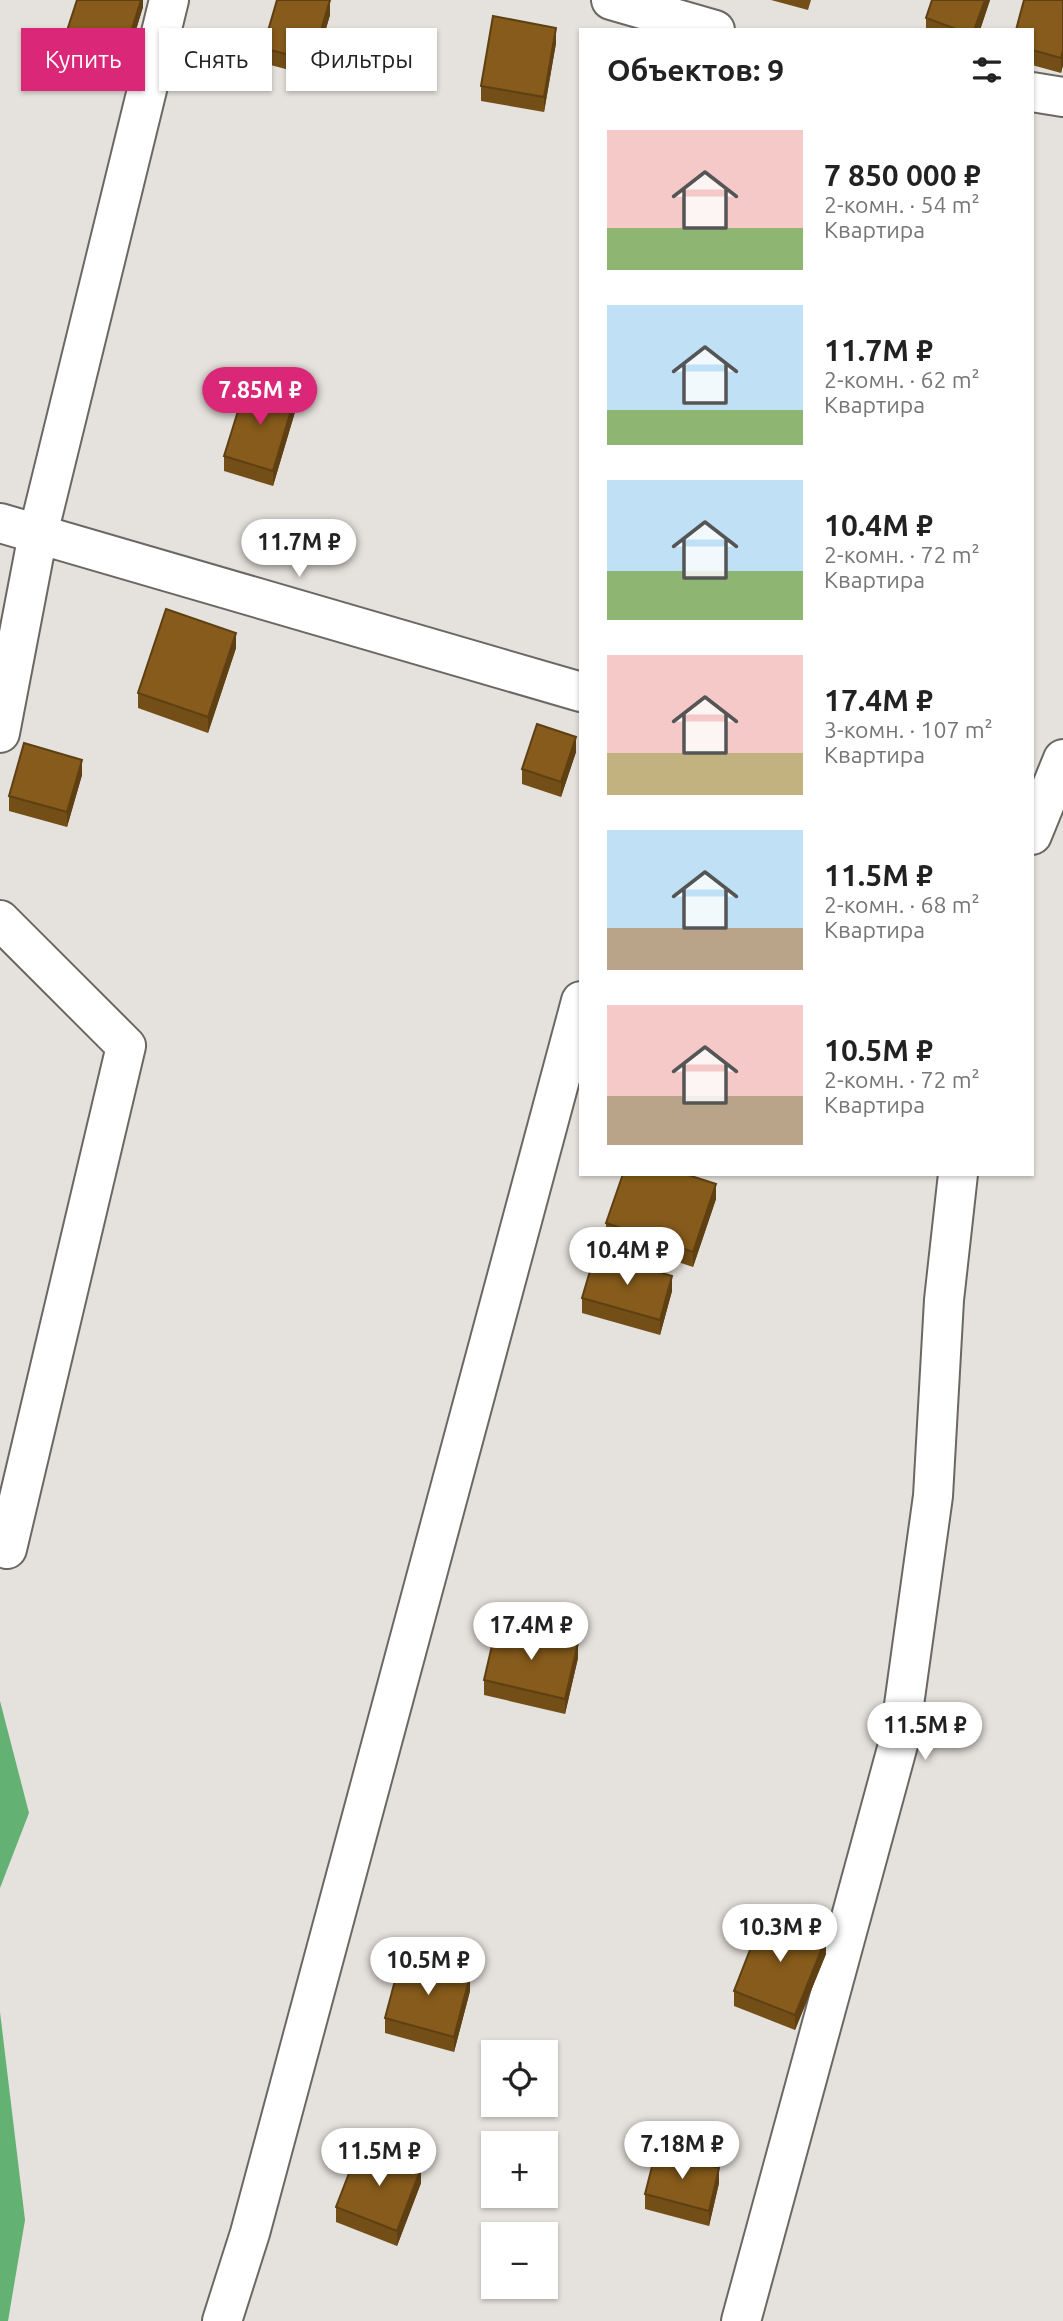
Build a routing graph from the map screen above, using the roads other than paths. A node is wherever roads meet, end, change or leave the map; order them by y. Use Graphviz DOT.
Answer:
graph roads {
  1 [pos="169,0"];
  2 [pos="611,0"];
  3 [pos="708,28"];
  4 [pos="1034,92"];
  5 [pos="1063,97"];
  6 [pos="0,523"];
  7 [pos="38,534"];
  8 [pos="579,691"];
  9 [pos="0,733"];
  10 [pos="1054,773"];
  11 [pos="1034,829"];
  12 [pos="0,920"];
  13 [pos="579,1008"];
  14 [pos="958,1176"];
  15 [pos="7,1549"];
  16 [pos="222,2321"];
  17 [pos="741,2321"];
  1 -- 7 [label="street"];
  2 -- 3 [label="street"];
  4 -- 5 [label="street"];
  6 -- 7 [label="street"];
  7 -- 8 [label="street"];
  7 -- 9 [label="street"];
  10 -- 11 [label="street"];
  12 -- 15 [label="street"];
  13 -- 16 [label="street"];
  14 -- 17 [label="street"];
}
